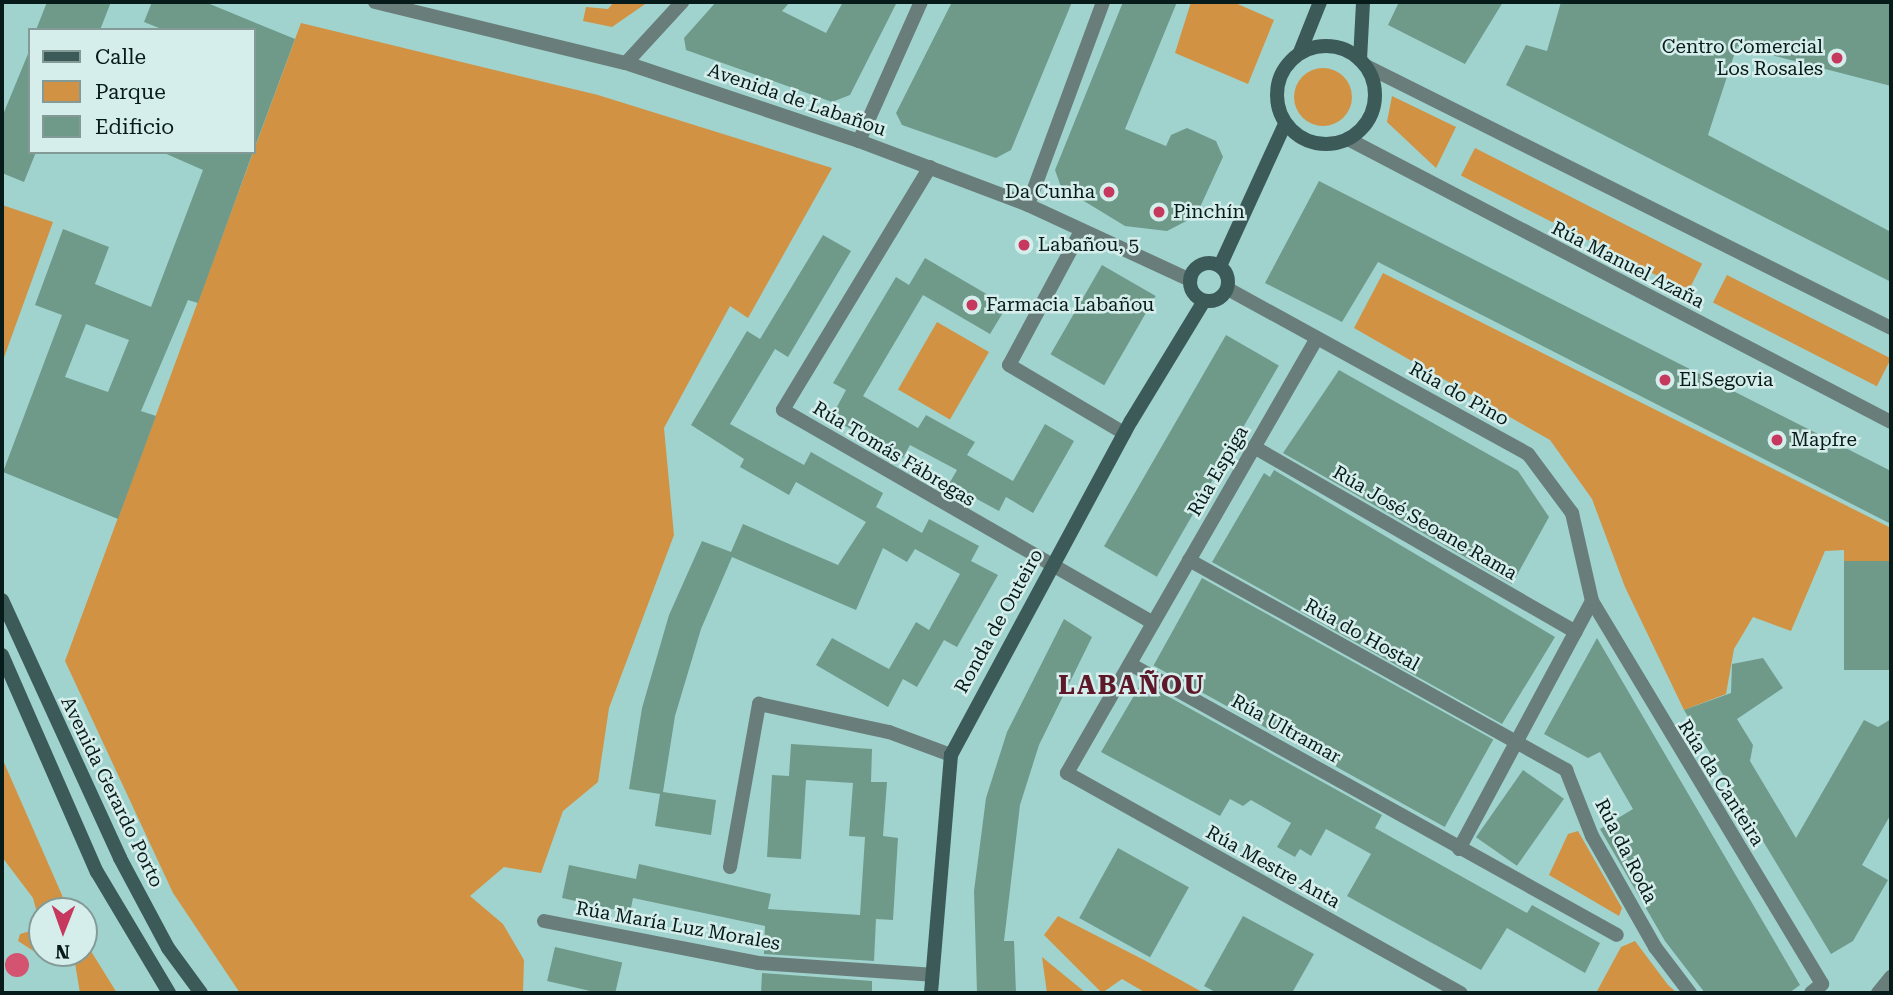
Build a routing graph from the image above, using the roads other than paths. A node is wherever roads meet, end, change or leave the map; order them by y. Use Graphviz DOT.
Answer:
graph roads {
  1 [pos="375,2"];
  2 [pos="682,2"];
  3 [pos="920,2"];
  4 [pos="1103,2"];
  5 [pos="1320,2"];
  6 [pos="1363,2"];
  7 [pos="1300,52"];
  8 [pos="626,63"];
  9 [pos="1363,63"];
  10 [pos="1285,124"];
  11 [pos="1348,139"];
  12 [pos="859,141"];
  13 [pos="930,167"];
  14 [pos="1028,205"];
  15 [pos="1081,231"];
  16 [pos="1220,266"];
  17 [pos="1190,280"];
  18 [pos="1228,289"];
  19 [pos="1204,301"];
  20 [pos="1891,328"];
  21 [pos="1317,338"];
  22 [pos="1891,422"];
  23 [pos="1124,433"];
  24 [pos="1254,447"];
  25 [pos="1189,560"];
  26 [pos="1049,568"];
  27 [pos="2,600"];
  28 [pos="1592,601"];
  29 [pos="1153,622"];
  30 [pos="1576,632"];
  31 [pos="2,655"];
  32 [pos="1130,664"];
  33 [pos="1516,743"];
  34 [pos="951,755"];
  35 [pos="1066,773"];
  36 [pos="1459,849"];
  37 [pos="730,867"];
  38 [pos="544,921"];
  39 [pos="1617,935"];
  40 [pos="932,975"];
  41 [pos="1891,977"];
  42 [pos="1816,988"];
  43 [pos="169,993"];
  44 [pos="201,993"];
  45 [pos="931,993"];
  46 [pos="1461,993"];
  47 [pos="1690,993"];
  48 [pos="1878,993"];
  1 -- 8 [label="street, Avenida de Labañou"];
  2 -- 8 [label="street"];
  3 -- 12 [label="street"];
  4 -- 14 [label="street"];
  5 -- 7 [label="street"];
  6 -- 9 [label="street"];
  7 -- 9 [label="street"];
  7 -- 10 [label="street"];
  8 -- 12 [label="street, Avenida de Labañou"];
  9 -- 11 [label="street"];
  9 -- 20 [label="street"];
  10 -- 11 [label="street"];
  10 -- 16 [label="street"];
  11 -- 22 [label="street, Rúa Manuel Azaña"];
  12 -- 13 [label="street, Avenida de Labañou"];
  13 -- 14 [label="street, Avenida de Labañou"];
  13 -- 26 [label="street, Rúa Tomás Fábregas"];
  14 -- 15 [label="street, Avenida de Labañou"];
  15 -- 17 [label="street, Avenida de Labañou"];
  15 -- 23 [label="street"];
  16 -- 17 [label="street"];
  16 -- 18 [label="street"];
  17 -- 19 [label="street"];
  18 -- 19 [label="street"];
  18 -- 21 [label="street, Rúa do Pino"];
  19 -- 23 [label="street, Ronda de Outeiro"];
  21 -- 24 [label="street, Rúa Espiga"];
  21 -- 28 [label="street, Rúa do Pino"];
  23 -- 26 [label="street, Ronda de Outeiro"];
  24 -- 25 [label="street, Rúa Espiga"];
  24 -- 30 [label="street, Rúa José Seoane Rama"];
  25 -- 29 [label="street, Rúa Espiga"];
  25 -- 33 [label="street, Rúa do Hostal"];
  26 -- 29 [label="street"];
  26 -- 34 [label="street, Ronda de Outeiro"];
  27 -- 44 [label="street, Avenida Gerardo Porto"];
  28 -- 30 [label="street"];
  28 -- 42 [label="street, Rúa da Canteira"];
  29 -- 32 [label="street, Rúa Espiga"];
  30 -- 33 [label="street"];
  31 -- 43 [label="street, Avenida Gerardo Porto"];
  32 -- 35 [label="street, Rúa Espiga"];
  32 -- 36 [label="street, Rúa Ultramar"];
  33 -- 36 [label="street"];
  33 -- 47 [label="street, Rúa da Roda"];
  34 -- 37 [label="street"];
  34 -- 40 [label="street, Ronda de Outeiro"];
  35 -- 46 [label="street, Rúa Mestre Anta"];
  36 -- 39 [label="street, Rúa Ultramar"];
  38 -- 40 [label="street, Rúa María Luz Morales"];
  40 -- 45 [label="street, Ronda de Outeiro"];
  41 -- 48 [label="street"];
}
